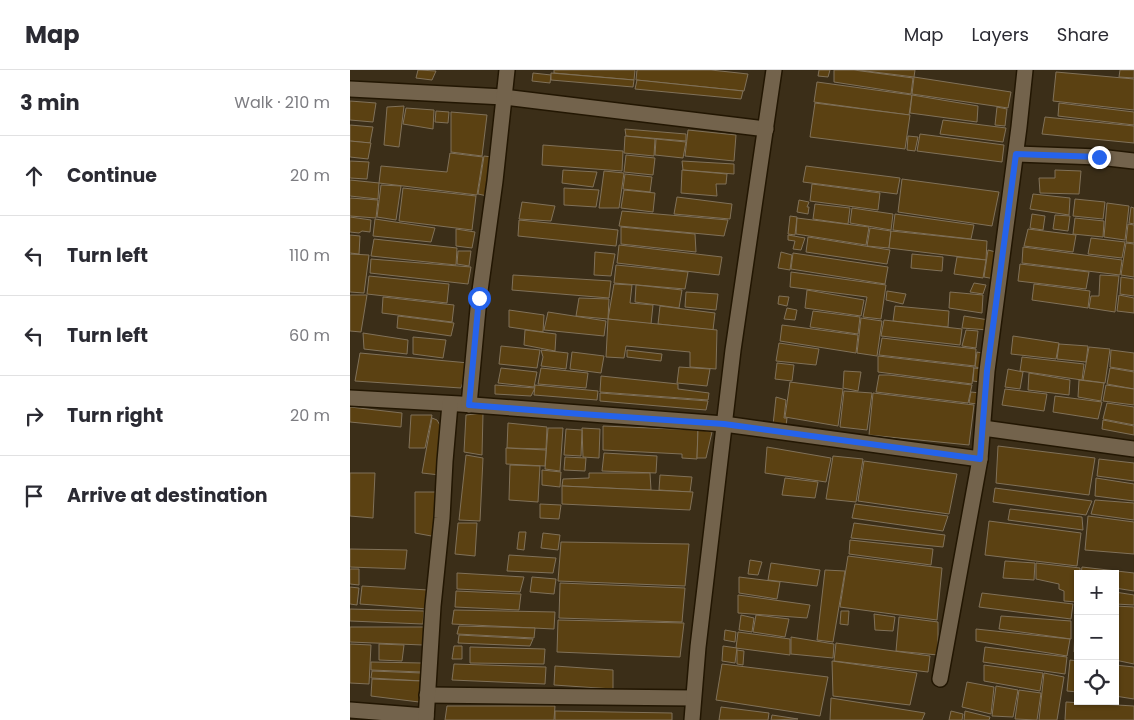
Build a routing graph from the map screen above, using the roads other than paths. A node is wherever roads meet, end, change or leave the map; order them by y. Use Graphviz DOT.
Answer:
graph roads {
  1 [pos="507,70"];
  2 [pos="774,70"];
  3 [pos="1025,70"];
  4 [pos="350,89"];
  5 [pos="504,97"];
  6 [pos="766,129"];
  7 [pos="1016,154"];
  8 [pos="1134,161"];
  9 [pos="350,398"];
  10 [pos="450,404"];
  11 [pos="469,405"];
  12 [pos="724,424"];
  13 [pos="983,428"];
  14 [pos="1134,450"];
  15 [pos="980,459"];
  16 [pos="940,679"];
  17 [pos="427,695"];
  18 [pos="693,698"];
  19 [pos="350,710"];
  20 [pos="426,718"];
  21 [pos="692,720"];
  1 -- 5 [label="street"];
  2 -- 6 [label="street"];
  3 -- 7 [label="street"];
  4 -- 5 [label="street"];
  5 -- 6 [label="street"];
  5 -- 11 [label="street"];
  6 -- 12 [label="street"];
  7 -- 8 [label="street"];
  7 -- 13 [label="street"];
  9 -- 10 [label="street"];
  10 -- 11 [label="street"];
  10 -- 17 [label="street"];
  11 -- 12 [label="street"];
  12 -- 15 [label="street"];
  12 -- 18 [label="street"];
  13 -- 14 [label="street"];
  13 -- 15 [label="street"];
  15 -- 16 [label="street"];
  17 -- 18 [label="street"];
  17 -- 20 [label="street"];
  18 -- 21 [label="street"];
  19 -- 20 [label="street"];
}
